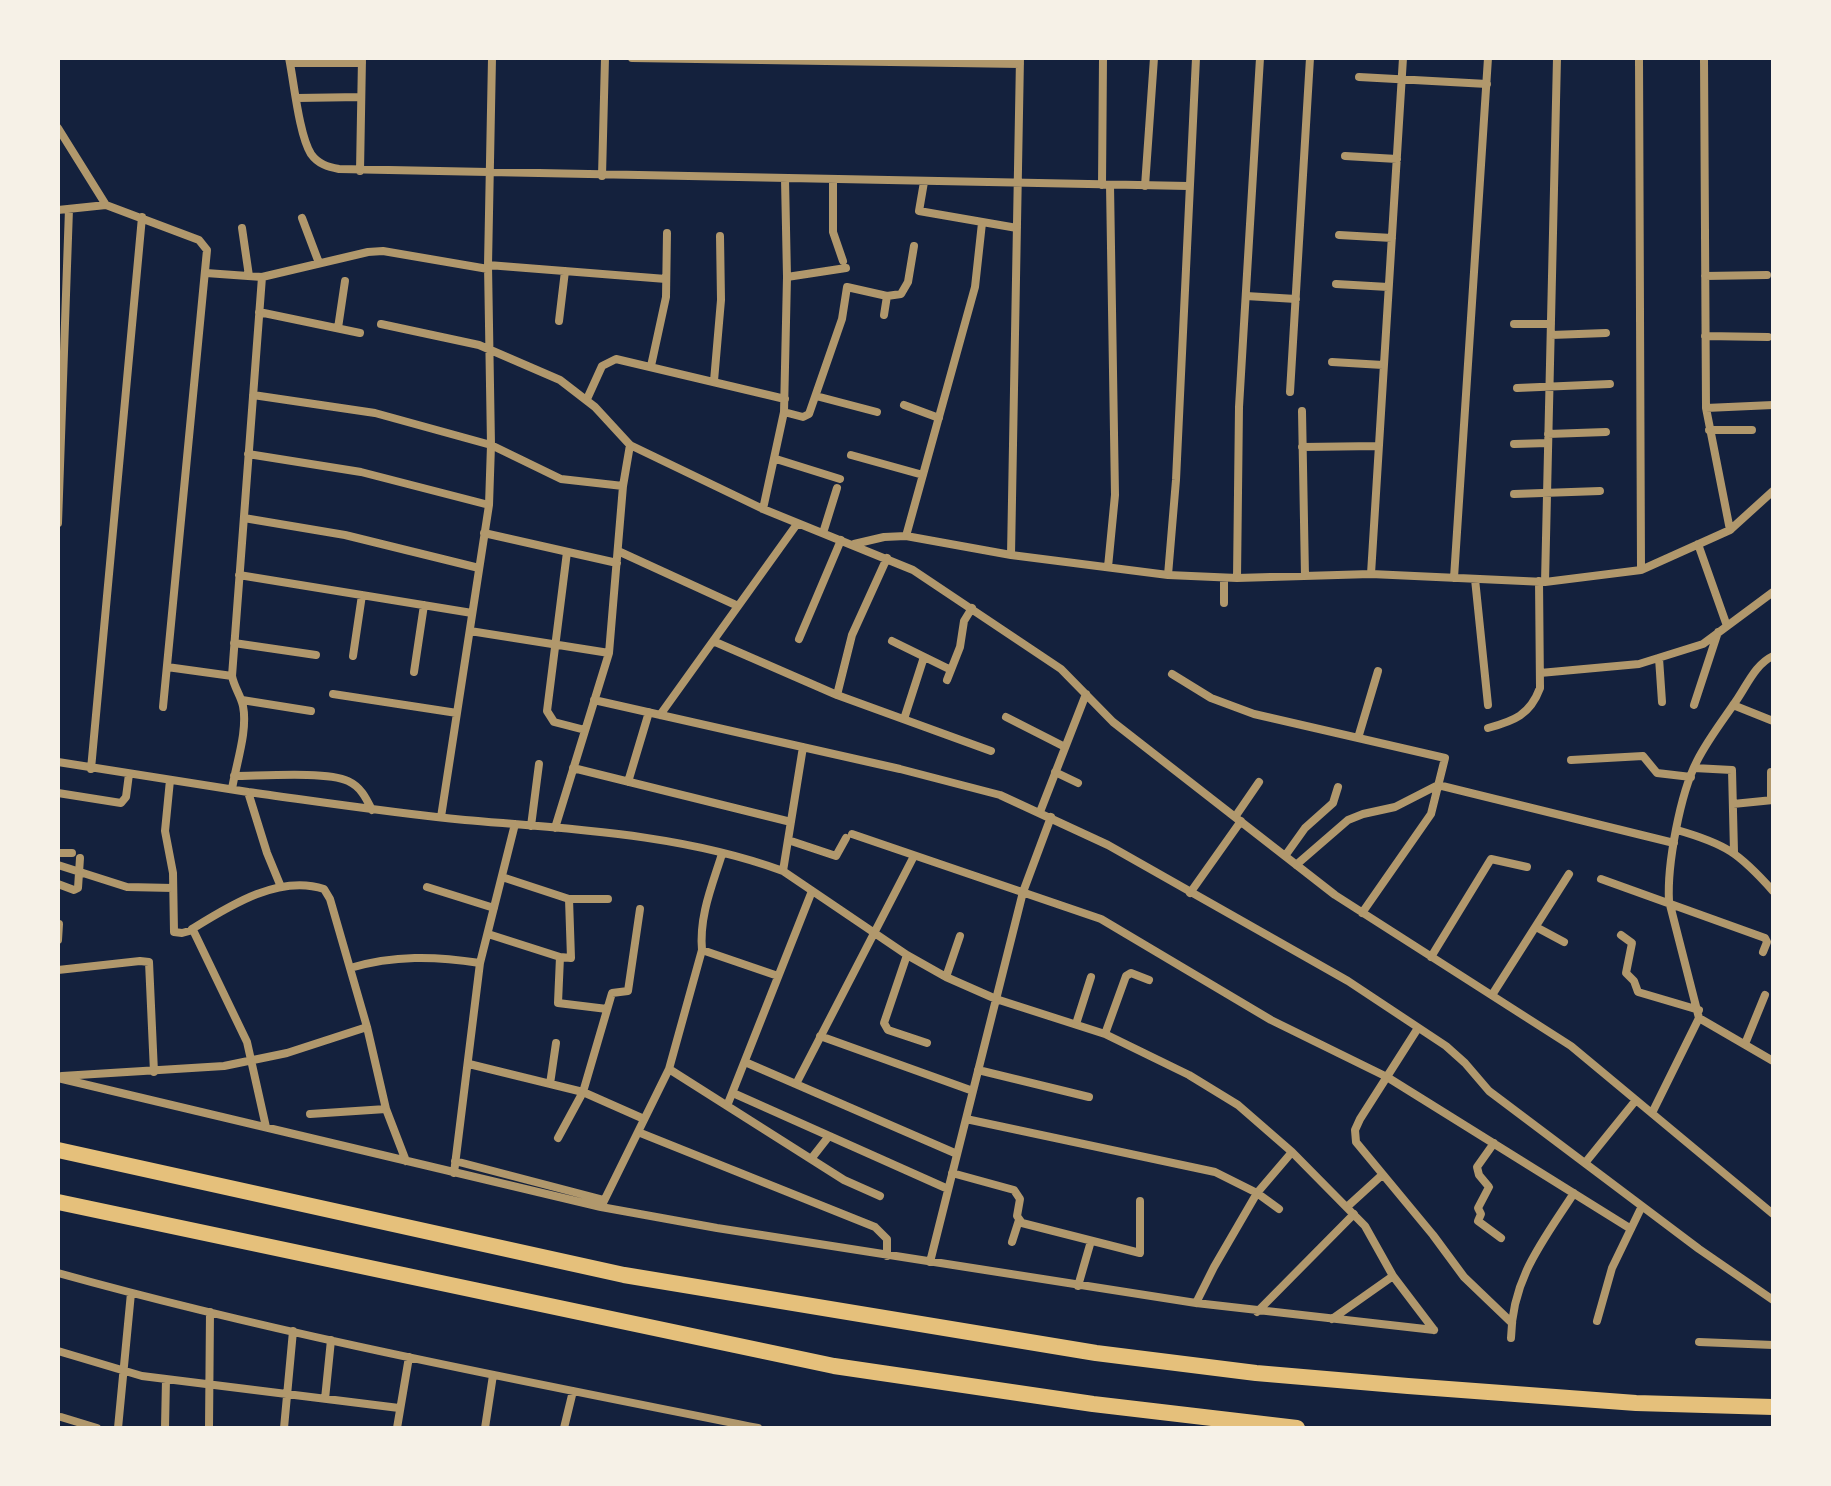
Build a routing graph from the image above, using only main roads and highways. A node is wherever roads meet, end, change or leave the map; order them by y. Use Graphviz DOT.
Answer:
graph roads {
  1 [pos="58,1150"];
  2 [pos="58,1202"];
  3 [pos="1773,1407"];
  4 [pos="1297,1428"];
  1 -- 3 [label="highway"];
  2 -- 4 [label="highway"];
}
